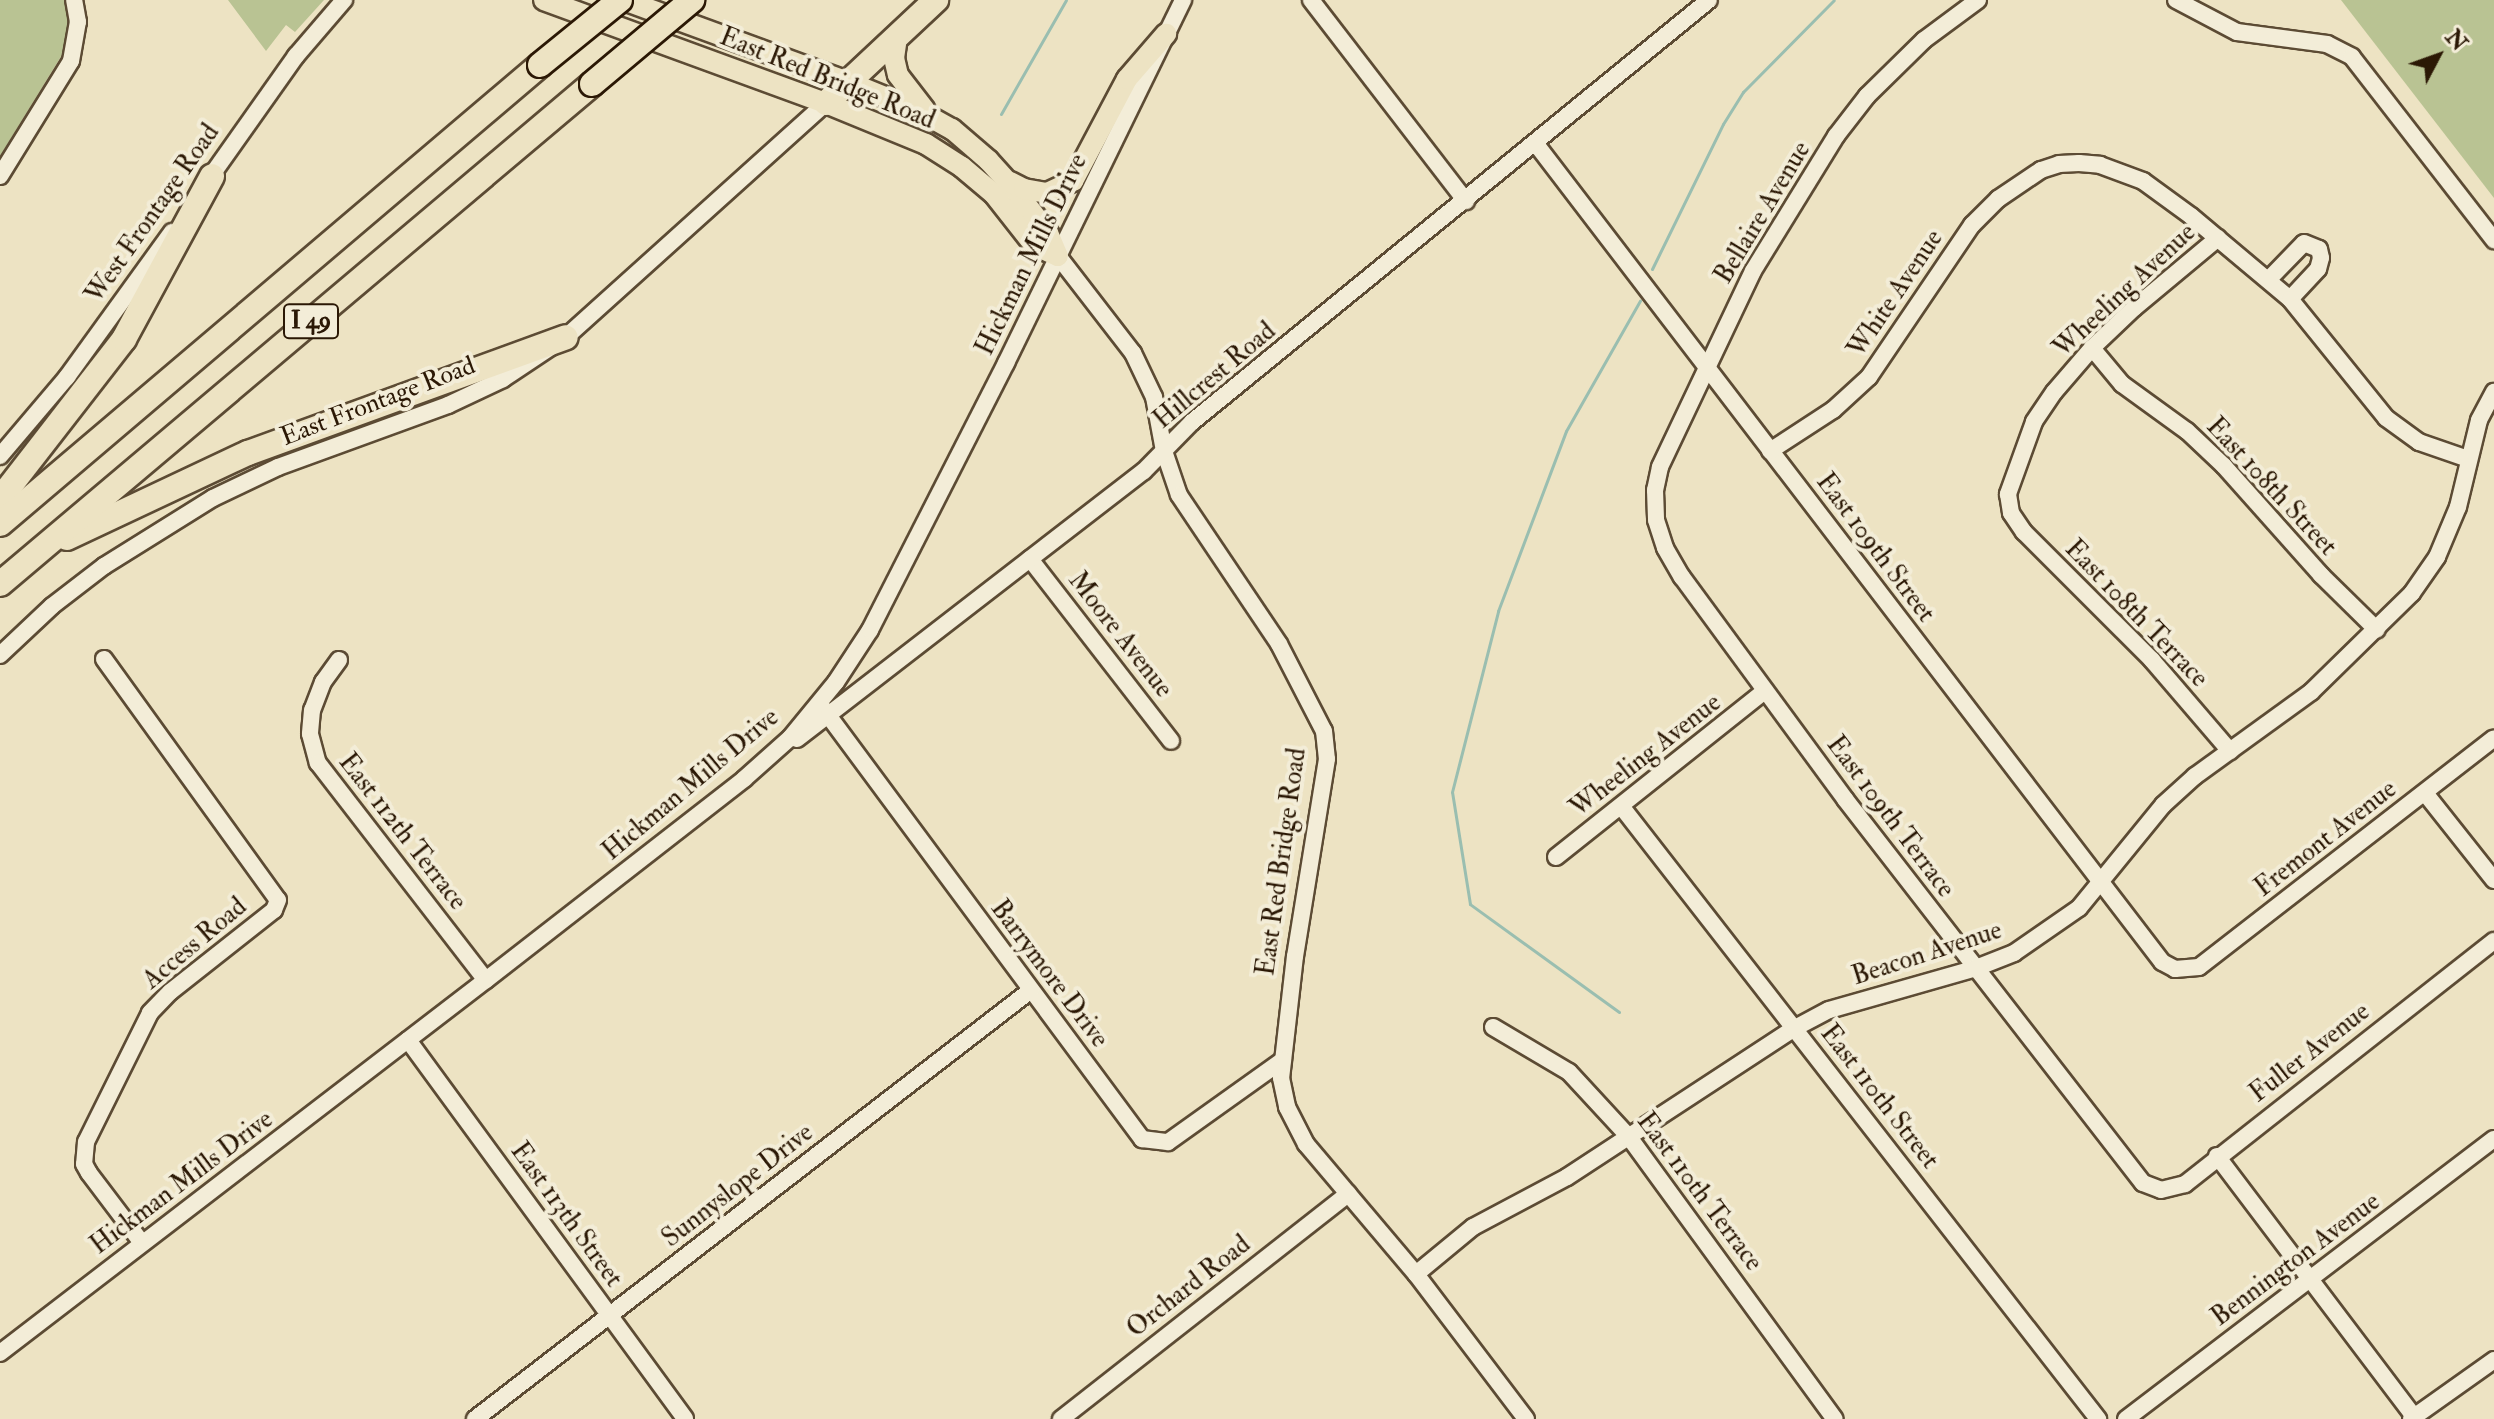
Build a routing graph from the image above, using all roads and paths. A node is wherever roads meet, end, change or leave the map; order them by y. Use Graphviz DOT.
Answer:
graph roads {
  1 [pos="74,0"];
  2 [pos="344,0"];
  3 [pos="544,0"];
  4 [pos="622,0"];
  5 [pos="692,0"];
  6 [pos="936,0"];
  7 [pos="1183,0"];
  8 [pos="1311,0"];
  9 [pos="1709,0"];
  10 [pos="1978,0"];
  11 [pos="2176,0"];
  12 [pos="1166,34"];
  13 [pos="897,37"];
  14 [pos="848,82"];
  15 [pos="826,103"];
  16 [pos="934,119"];
  17 [pos="1536,144"];
  18 [pos="0,176"];
  19 [pos="212,176"];
  20 [pos="1007,180"];
  21 [pos="1466,201"];
  22 [pos="2218,238"];
  23 [pos="2494,240"];
  24 [pos="1058,256"];
  25 [pos="2269,279"];
  26 [pos="2290,299"];
  27 [pos="566,337"];
  28 [pos="2092,348"];
  29 [pos="1707,368"];
  30 [pos="2494,392"];
  31 [pos="1164,451"];
  32 [pos="1770,451"];
  33 [pos="0,456"];
  34 [pos="2468,459"];
  35 [pos="1656,495"];
  36 [pos="0,499"];
  37 [pos="2011,509"];
  38 [pos="0,524"];
  39 [pos="29,557"];
  40 [pos="1030,559"];
  41 [pos="0,584"];
  42 [pos="2377,630"];
  43 [pos="0,655"];
  44 [pos="104,659"];
  45 [pos="339,660"];
  46 [pos="1765,691"];
  47 [pos="824,709"];
  48 [pos="2494,738"];
  49 [pos="1171,741"];
  50 [pos="2230,751"];
  51 [pos="2425,793"];
  52 [pos="1621,806"];
  53 [pos="1556,857"];
  54 [pos="2494,880"];
  55 [pos="2102,884"];
  56 [pos="2494,941"];
  57 [pos="1976,968"];
  58 [pos="2183,969"];
  59 [pos="486,980"];
  60 [pos="1031,990"];
  61 [pos="1493,1027"];
  62 [pos="1795,1028"];
  63 [pos="408,1040"];
  64 [pos="1283,1060"];
  65 [pos="1629,1137"];
  66 [pos="2494,1139"];
  67 [pos="2217,1156"];
  68 [pos="2152,1186"];
  69 [pos="1348,1194"];
  70 [pos="142,1243"];
  71 [pos="1416,1274"];
  72 [pos="2311,1278"];
  73 [pos="610,1315"];
  74 [pos="0,1353"];
  75 [pos="2494,1360"];
  76 [pos="2414,1418"];
  77 [pos="475,1419"];
  78 [pos="685,1419"];
  79 [pos="1061,1419"];
  80 [pos="1526,1419"];
  81 [pos="1835,1419"];
  82 [pos="2098,1419"];
  83 [pos="2126,1419"];
  1 -- 18 [label="street"];
  2 -- 19 [label="street, West Frontage Road"];
  3 -- 15 [label="main road, East Red Bridge Road"];
  4 -- 14 [label="main road, East Red Bridge Road"];
  4 -- 38 [label="highway, I 49, bridge"];
  5 -- 39 [label="highway, I 49, bridge"];
  6 -- 13 [label="highway"];
  7 -- 12 [label="street, Hickman Mills Drive"];
  8 -- 21 [label="street"];
  9 -- 17 [label="street, Hillcrest Road"];
  10 -- 29 [label="street, Bellaire Avenue"];
  11 -- 23 [label="street"];
  12 -- 20 [label="main road"];
  12 -- 24 [label="street, Hickman Mills Drive"];
  13 -- 14 [label="highway"];
  13 -- 16 [label="main road"];
  14 -- 15 [label="highway"];
  14 -- 16 [label="main road, East Red Bridge Road"];
  15 -- 24 [label="main road, East Red Bridge Road"];
  15 -- 27 [label="street, East Frontage Road"];
  16 -- 20 [label="main road, East Red Bridge Road"];
  17 -- 21 [label="street, Hillcrest Road"];
  17 -- 29 [label="street, East 109th Street"];
  19 -- 33 [label="street, West Frontage Road"];
  19 -- 36 [label="highway"];
  20 -- 24 [label="main road, East Red Bridge Road"];
  21 -- 31 [label="street, Hillcrest Road"];
  22 -- 25 [label="street"];
  22 -- 28 [label="street, Wheeling Avenue"];
  22 -- 32 [label="street, White Avenue"];
  24 -- 31 [label="street, East Red Bridge Road"];
  24 -- 47 [label="street, Hickman Mills Drive"];
  25 -- 26 [label="street"];
  25 -- 26 [label="street"];
  26 -- 34 [label="street"];
  27 -- 39 [label="highway"];
  27 -- 43 [label="street, East Frontage Road"];
  28 -- 37 [label="street, Wheeling Avenue"];
  28 -- 42 [label="street, East 108th Street"];
  29 -- 32 [label="street, East 109th Street"];
  29 -- 35 [label="street, Bellaire Avenue"];
  30 -- 34 [label="street, Beacon Avenue"];
  31 -- 40 [label="street, Hillcrest Road"];
  31 -- 64 [label="street, East Red Bridge Road"];
  32 -- 55 [label="street, East 109th Street"];
  34 -- 42 [label="street, Beacon Avenue"];
  35 -- 46 [label="street, East 109th Terrace"];
  37 -- 50 [label="street, East 108th Terrace"];
  39 -- 41 [label="highway, I 49"];
  40 -- 47 [label="street, Hillcrest Road"];
  40 -- 49 [label="street, Moore Avenue"];
  42 -- 50 [label="street, Beacon Avenue"];
  44 -- 70 [label="street, Access Road"];
  45 -- 59 [label="street, East 112th Terrace"];
  46 -- 52 [label="street, Wheeling Avenue"];
  46 -- 57 [label="street, East 109th Terrace"];
  47 -- 59 [label="street, Hickman Mills Drive"];
  47 -- 60 [label="street, Barrymore Drive"];
  48 -- 51 [label="street, Fremont Avenue"];
  50 -- 55 [label="street, Beacon Avenue"];
  51 -- 54 [label="street"];
  51 -- 58 [label="street, Fremont Avenue"];
  52 -- 53 [label="street, Wheeling Avenue"];
  52 -- 62 [label="street, East 110th Street"];
  55 -- 57 [label="street, Beacon Avenue"];
  55 -- 58 [label="street, East 109th Street"];
  56 -- 67 [label="street, Fuller Avenue"];
  57 -- 62 [label="street, Beacon Avenue"];
  57 -- 68 [label="street, East 109th Terrace"];
  59 -- 63 [label="street, Hickman Mills Drive"];
  60 -- 64 [label="street, Barrymore Drive"];
  60 -- 73 [label="street, Sunnyslope Drive"];
  61 -- 65 [label="street, East 110th Terrace"];
  62 -- 65 [label="street, Beacon Avenue"];
  62 -- 82 [label="street, East 110th Street"];
  63 -- 70 [label="street, Hickman Mills Drive"];
  63 -- 73 [label="street, East 113th Street"];
  64 -- 69 [label="street, East Red Bridge Road"];
  65 -- 71 [label="street, Beacon Avenue"];
  65 -- 81 [label="street, East 110th Terrace"];
  66 -- 72 [label="street, Bennington Avenue"];
  67 -- 68 [label="street, Fuller Avenue"];
  67 -- 72 [label="street"];
  69 -- 71 [label="street, East Red Bridge Road"];
  69 -- 79 [label="street, Orchard Road"];
  70 -- 74 [label="street, Hickman Mills Drive"];
  71 -- 80 [label="street, East Red Bridge Road"];
  72 -- 76 [label="street"];
  72 -- 83 [label="street, Bennington Avenue"];
  73 -- 77 [label="street, Sunnyslope Drive"];
  73 -- 78 [label="street, East 113th Street"];
  75 -- 76 [label="street"];
}
